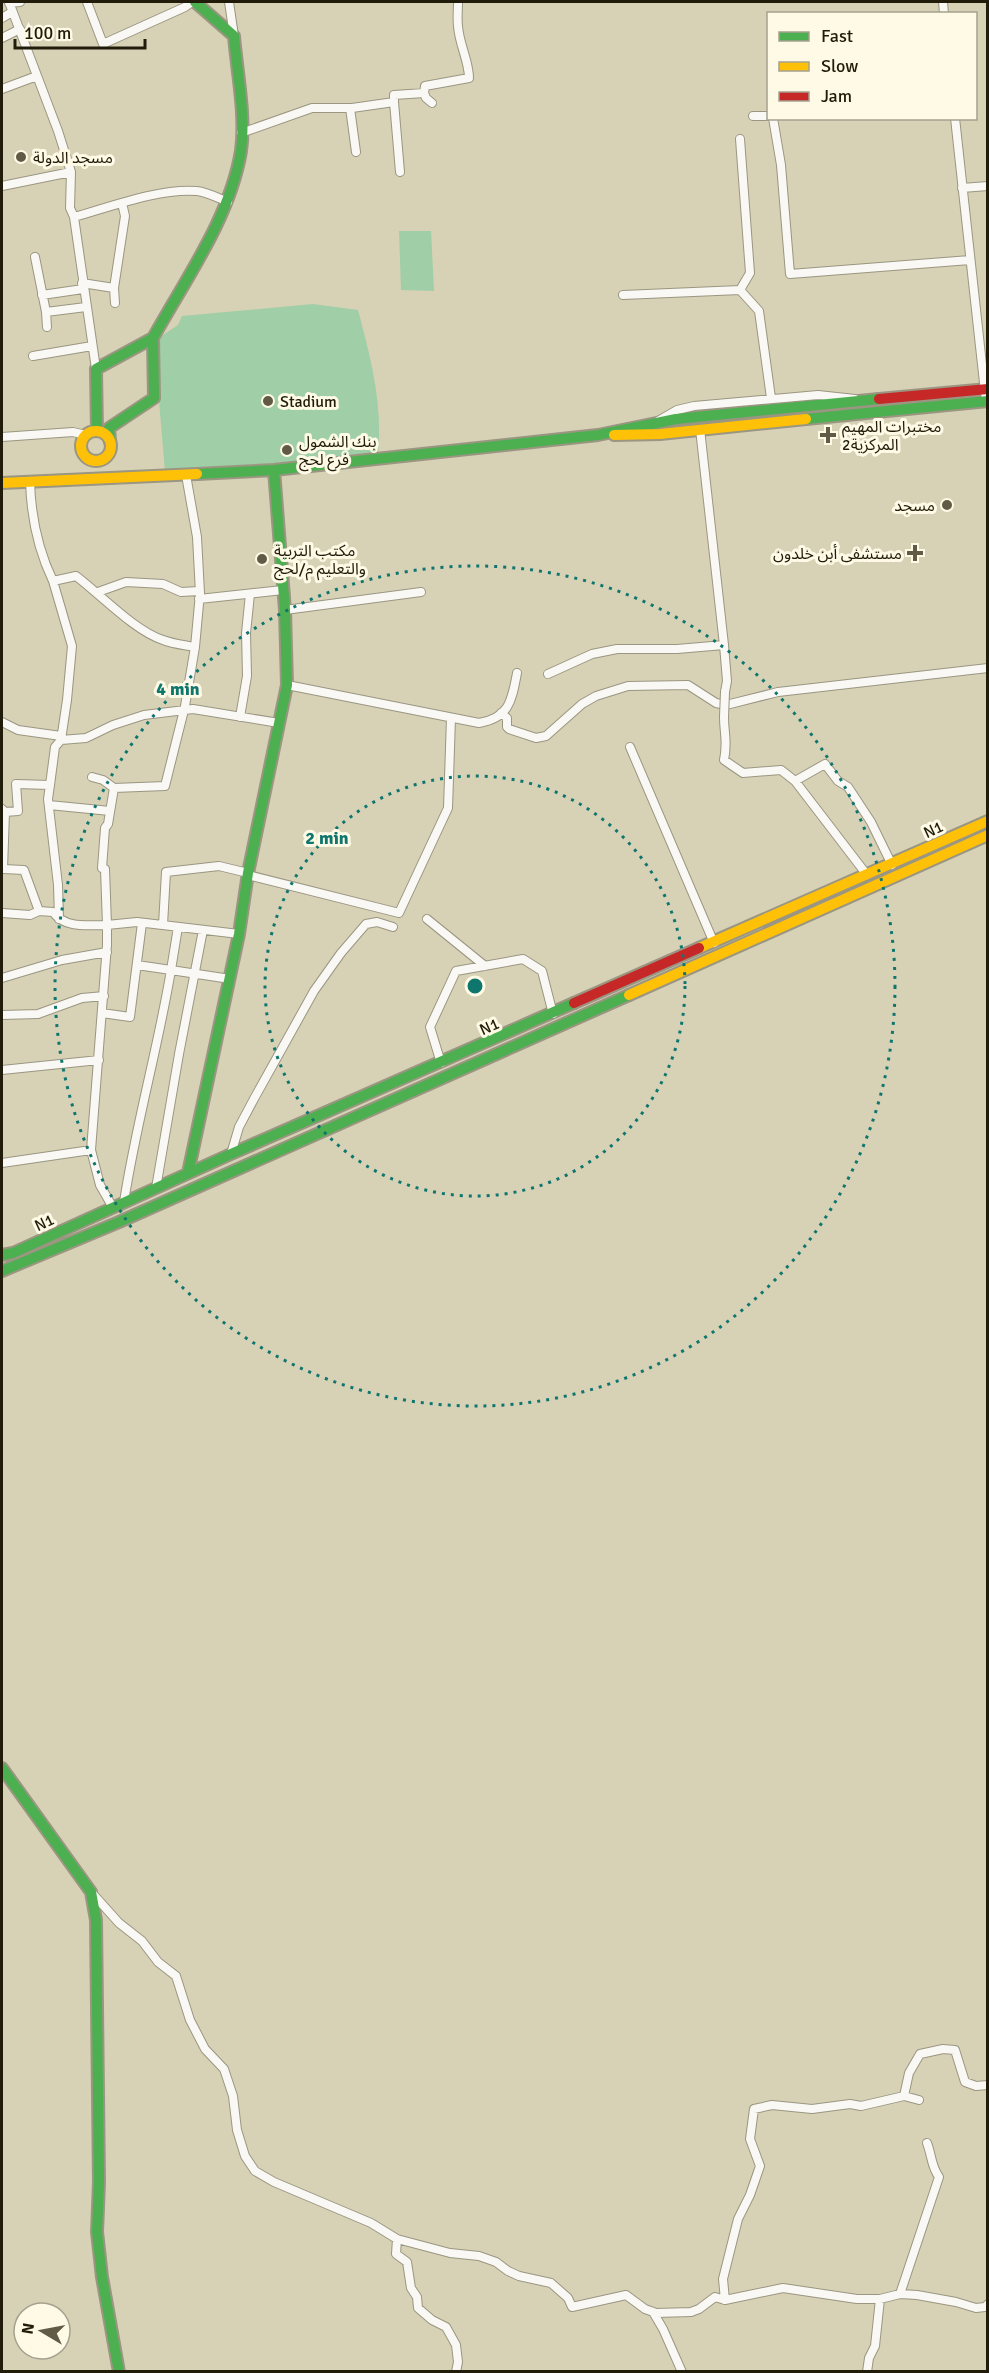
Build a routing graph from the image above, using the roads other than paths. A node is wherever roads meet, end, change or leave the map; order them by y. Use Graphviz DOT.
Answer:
graph roads {
  1 [pos="9,2"];
  2 [pos="20,2"];
  3 [pos="87,2"];
  4 [pos="194,2"];
  5 [pos="229,2"];
  6 [pos="458,2"];
  7 [pos="12,12"];
  8 [pos="2,18"];
  9 [pos="20,29"];
  10 [pos="234,36"];
  11 [pos="2,38"];
  12 [pos="37,76"];
  13 [pos="2,89"];
  14 [pos="424,93"];
  15 [pos="394,102"];
  16 [pos="432,103"];
  17 [pos="350,108"];
  18 [pos="753,116"];
  19 [pos="767,116"];
  20 [pos="772,120"];
  21 [pos="955,120"];
  22 [pos="241,133"];
  23 [pos="740,139"];
  24 [pos="356,152"];
  25 [pos="71,172"];
  26 [pos="400,172"];
  27 [pos="2,186"];
  28 [pos="987,186"];
  29 [pos="962,188"];
  30 [pos="228,202"];
  31 [pos="122,203"];
  32 [pos="74,217"];
  33 [pos="35,257"];
  34 [pos="970,260"];
  35 [pos="82,286"];
  36 [pos="114,288"];
  37 [pos="740,290"];
  38 [pos="623,294"];
  39 [pos="42,295"];
  40 [pos="115,303"];
  41 [pos="86,307"];
  42 [pos="46,312"];
  43 [pos="47,327"];
  44 [pos="153,338"];
  45 [pos="92,346"];
  46 [pos="33,356"];
  47 [pos="96,369"];
  48 [pos="987,395"];
  49 [pos="771,398"];
  50 [pos="860,400"];
  51 [pos="656,422"];
  52 [pos="700,429"];
  53 [pos="97,431"];
  54 [pos="86,435"];
  55 [pos="598,435"];
  56 [pos="2,436"];
  57 [pos="111,445"];
  58 [pos="81,451"];
  59 [pos="274,470"];
  60 [pos="186,475"];
  61 [pos="113,477"];
  62 [pos="84,478"];
  63 [pos="30,481"];
  64 [pos="2,483"];
  65 [pos="53,581"];
  66 [pos="283,590"];
  67 [pos="98,592"];
  68 [pos="421,592"];
  69 [pos="250,594"];
  70 [pos="199,595"];
  71 [pos="285,610"];
  72 [pos="724,645"];
  73 [pos="195,647"];
  74 [pos="987,669"];
  75 [pos="517,673"];
  76 [pos="548,674"];
  77 [pos="287,685"];
  78 [pos="184,710"];
  79 [pos="501,713"];
  80 [pos="240,717"];
  81 [pos="451,718"];
  82 [pos="2,722"];
  83 [pos="279,723"];
  84 [pos="61,738"];
  85 [pos="630,747"];
  86 [pos="92,777"];
  87 [pos="795,781"];
  88 [pos="50,785"];
  89 [pos="114,788"];
  90 [pos="49,805"];
  91 [pos="3,810"];
  92 [pos="110,811"];
  93 [pos="987,821"];
  94 [pos="987,836"];
  95 [pos="892,865"];
  96 [pos="248,874"];
  97 [pos="867,875"];
  98 [pos="39,911"];
  99 [pos="2,913"];
  100 [pos="427,919"];
  101 [pos="59,920"];
  102 [pos="142,923"];
  103 [pos="106,925"];
  104 [pos="163,925"];
  105 [pos="178,927"];
  106 [pos="393,927"];
  107 [pos="203,930"];
  108 [pos="239,934"];
  109 [pos="714,943"];
  110 [pos="107,952"];
  111 [pos="137,965"];
  112 [pos="485,966"];
  113 [pos="171,970"];
  114 [pos="195,974"];
  115 [pos="2,978"];
  116 [pos="230,979"];
  117 [pos="104,996"];
  118 [pos="102,1013"];
  119 [pos="553,1014"];
  120 [pos="2,1015"];
  121 [pos="99,1060"];
  122 [pos="441,1063"];
  123 [pos="2,1070"];
  124 [pos="91,1150"];
  125 [pos="231,1154"];
  126 [pos="2,1162"];
  127 [pos="188,1173"];
  128 [pos="156,1189"];
  129 [pos="124,1202"];
  130 [pos="112,1206"];
  131 [pos="2,1255"];
  132 [pos="2,1271"];
  133 [pos="2,1768"];
  134 [pos="92,1892"];
  135 [pos="987,2085"];
  136 [pos="904,2096"];
  137 [pos="919,2100"];
  138 [pos="927,2143"];
  139 [pos="398,2239"];
  140 [pos="900,2294"];
  141 [pos="880,2299"];
  142 [pos="725,2300"];
  143 [pos="987,2304"];
  144 [pos="653,2312"];
  145 [pos="119,2372"];
  146 [pos="456,2372"];
  147 [pos="682,2372"];
  148 [pos="867,2372"];
  1 -- 2 [label="street"];
  1 -- 7 [label="street"];
  3 -- 4 [label="street"];
  4 -- 10 [label="main road"];
  5 -- 10 [label="street"];
  6 -- 14 [label="street"];
  7 -- 8 [label="street"];
  7 -- 9 [label="street"];
  9 -- 11 [label="street"];
  9 -- 12 [label="street"];
  10 -- 22 [label="main road"];
  12 -- 13 [label="street"];
  12 -- 25 [label="street"];
  14 -- 15 [label="street"];
  14 -- 16 [label="street"];
  15 -- 17 [label="street"];
  15 -- 26 [label="street"];
  17 -- 22 [label="street"];
  17 -- 24 [label="street"];
  18 -- 19 [label="street"];
  20 -- 34 [label="street"];
  21 -- 29 [label="street"];
  22 -- 30 [label="main road"];
  23 -- 37 [label="street"];
  25 -- 27 [label="street"];
  25 -- 32 [label="street"];
  28 -- 29 [label="street"];
  29 -- 34 [label="street"];
  30 -- 31 [label="street"];
  30 -- 44 [label="main road"];
  31 -- 32 [label="street"];
  31 -- 36 [label="street"];
  32 -- 35 [label="street"];
  33 -- 39 [label="street"];
  34 -- 48 [label="street"];
  35 -- 36 [label="street"];
  35 -- 39 [label="street"];
  35 -- 41 [label="street"];
  36 -- 40 [label="street"];
  37 -- 38 [label="street"];
  37 -- 49 [label="street"];
  39 -- 42 [label="street"];
  41 -- 42 [label="street"];
  41 -- 45 [label="street"];
  42 -- 43 [label="street"];
  44 -- 47 [label="main road"];
  44 -- 57 [label="main road"];
  45 -- 46 [label="street"];
  45 -- 47 [label="street"];
  47 -- 53 [label="main road"];
  48 -- 50 [label="main road"];
  48 -- 52 [label="main road"];
  49 -- 50 [label="street"];
  49 -- 51 [label="street"];
  50 -- 51 [label="main road"];
  51 -- 55 [label="main road"];
  52 -- 55 [label="main road"];
  52 -- 72 [label="street"];
  53 -- 54 [label="main road"];
  53 -- 57 [label="main road"];
  54 -- 56 [label="street"];
  54 -- 58 [label="main road"];
  55 -- 59 [label="main road"];
  57 -- 58 [label="main road"];
  57 -- 61 [label="main road"];
  58 -- 62 [label="main road"];
  59 -- 60 [label="main road"];
  59 -- 66 [label="main road"];
  60 -- 61 [label="main road"];
  60 -- 70 [label="street"];
  61 -- 62 [label="main road"];
  62 -- 63 [label="main road"];
  63 -- 64 [label="main road"];
  63 -- 65 [label="street"];
  65 -- 67 [label="street"];
  65 -- 84 [label="street"];
  66 -- 69 [label="street"];
  66 -- 71 [label="main road"];
  67 -- 70 [label="street"];
  67 -- 73 [label="street"];
  68 -- 71 [label="street"];
  69 -- 70 [label="street"];
  69 -- 80 [label="street"];
  70 -- 73 [label="street"];
  71 -- 77 [label="main road"];
  72 -- 76 [label="street"];
  72 -- 87 [label="street, bridge"];
  73 -- 78 [label="street"];
  74 -- 79 [label="street"];
  75 -- 79 [label="street"];
  77 -- 81 [label="street"];
  77 -- 83 [label="main road"];
  78 -- 80 [label="street"];
  78 -- 84 [label="street"];
  78 -- 89 [label="street"];
  79 -- 81 [label="street"];
  80 -- 83 [label="street"];
  81 -- 96 [label="street"];
  82 -- 84 [label="street"];
  83 -- 96 [label="main road"];
  84 -- 88 [label="street"];
  85 -- 109 [label="street"];
  86 -- 89 [label="street"];
  87 -- 95 [label="street"];
  87 -- 97 [label="street"];
  88 -- 90 [label="street"];
  88 -- 91 [label="street"];
  89 -- 92 [label="street"];
  90 -- 92 [label="street"];
  90 -- 101 [label="street"];
  91 -- 98 [label="street"];
  92 -- 103 [label="street"];
  93 -- 95 [label="main road, N1 / N1"];
  94 -- 132 [label="main road, N1"];
  95 -- 97 [label="main road, N1 / N1"];
  96 -- 104 [label="street"];
  96 -- 108 [label="main road"];
  97 -- 109 [label="main road, N1 / N1"];
  98 -- 99 [label="street"];
  98 -- 101 [label="street"];
  100 -- 112 [label="street"];
  101 -- 103 [label="street"];
  102 -- 103 [label="street"];
  102 -- 104 [label="street"];
  102 -- 111 [label="street"];
  103 -- 110 [label="street"];
  104 -- 105 [label="street"];
  105 -- 107 [label="street"];
  105 -- 113 [label="street"];
  106 -- 125 [label="street"];
  107 -- 108 [label="street"];
  107 -- 114 [label="street"];
  108 -- 116 [label="main road"];
  109 -- 119 [label="main road, N1 / N1"];
  110 -- 115 [label="street"];
  110 -- 117 [label="street"];
  111 -- 113 [label="street"];
  111 -- 118 [label="street"];
  112 -- 119 [label="street"];
  112 -- 122 [label="street"];
  113 -- 114 [label="street"];
  113 -- 129 [label="street"];
  114 -- 116 [label="street"];
  114 -- 128 [label="street"];
  116 -- 127 [label="main road"];
  117 -- 118 [label="street"];
  117 -- 120 [label="street"];
  118 -- 121 [label="street"];
  119 -- 122 [label="main road, N1 / N1"];
  121 -- 123 [label="street"];
  121 -- 124 [label="street"];
  122 -- 125 [label="main road, N1 / N1"];
  124 -- 126 [label="street"];
  124 -- 130 [label="street"];
  125 -- 127 [label="main road, N1 / N1"];
  127 -- 128 [label="main road, N1 / N1"];
  128 -- 129 [label="main road, N1 / N1"];
  129 -- 130 [label="main road, N1 / N1"];
  130 -- 131 [label="main road, N1 / N1"];
  133 -- 134 [label="main road"];
  134 -- 139 [label="street"];
  134 -- 145 [label="main road"];
  135 -- 136 [label="street"];
  136 -- 137 [label="street"];
  136 -- 142 [label="street"];
  138 -- 140 [label="street"];
  139 -- 144 [label="street"];
  139 -- 146 [label="street"];
  140 -- 141 [label="street"];
  140 -- 143 [label="street"];
  141 -- 142 [label="street"];
  141 -- 148 [label="street"];
  142 -- 144 [label="street"];
  144 -- 147 [label="street"];
}
